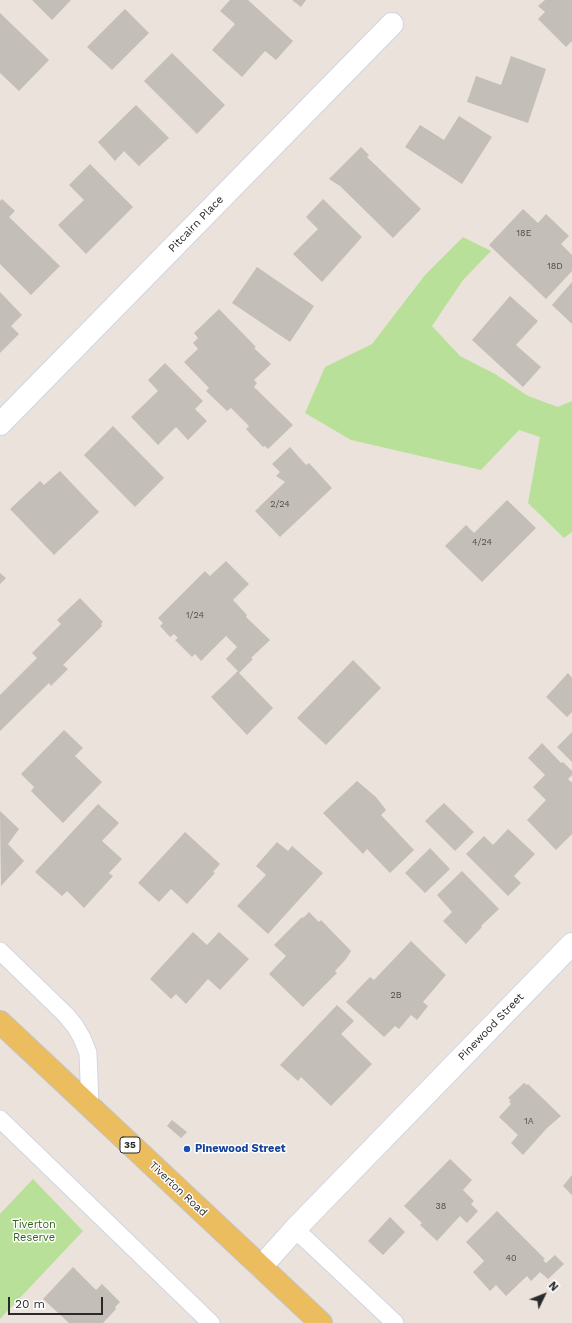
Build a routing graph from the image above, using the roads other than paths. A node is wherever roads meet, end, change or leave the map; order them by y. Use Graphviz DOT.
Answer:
graph roads {
  1 [pos="392,24"];
  2 [pos="0,424"];
  3 [pos="572,944"];
  4 [pos="0,951"];
  5 [pos="0,1022"];
  6 [pos="90,1107"];
  7 [pos="0,1119"];
  8 [pos="295,1229"];
  9 [pos="261,1267"];
  10 [pos="211,1323"];
  11 [pos="321,1323"];
  12 [pos="396,1323"];
  1 -- 2 [label="street, Pitcairn Place"];
  3 -- 8 [label="street, Pinewood Street"];
  4 -- 6 [label="lane"];
  5 -- 6 [label="main road, Tiverton Road / 35"];
  6 -- 9 [label="main road, Tiverton Road / 35"];
  7 -- 10 [label="lane"];
  8 -- 9 [label="street, Pinewood Street"];
  8 -- 12 [label="lane"];
  9 -- 11 [label="main road, Tiverton Road / 35"];
}
